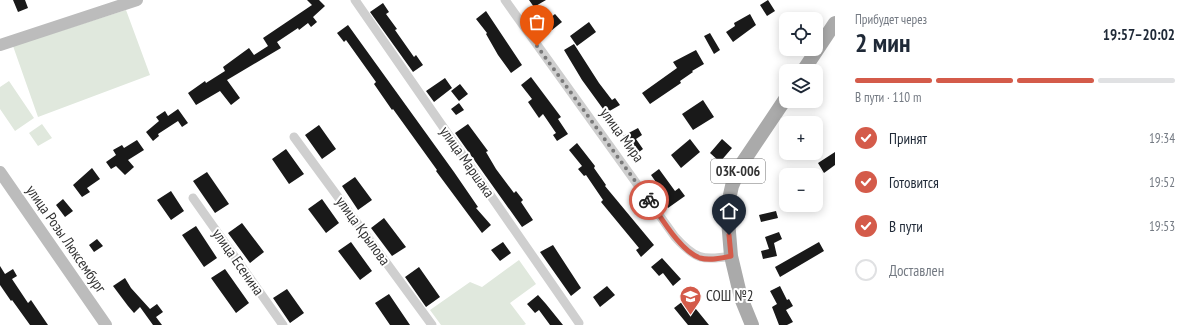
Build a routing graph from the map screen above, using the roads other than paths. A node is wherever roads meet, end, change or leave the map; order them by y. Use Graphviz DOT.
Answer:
graph roads {
  1 [pos="137,0"];
  2 [pos="355,0"];
  3 [pos="504,0"];
  4 [pos="835,23"];
  5 [pos="0,45"];
  6 [pos="808,64"];
  7 [pos="779,108"];
  8 [pos="294,137"];
  9 [pos="0,172"];
  10 [pos="193,198"];
  11 [pos="731,256"];
  12 [pos="579,323"];
  13 [pos="106,325"];
  14 [pos="283,325"];
  15 [pos="432,325"];
  16 [pos="752,325"];
  1 -- 5 [label="street"];
  2 -- 12 [label="street, улица Маршака"];
  3 -- 11 [label="street, улица Мира"];
  4 -- 6 [label="main road"];
  7 -- 11 [label="main road, 03К-006"];
  8 -- 15 [label="street, улица Крылова"];
  9 -- 13 [label="street, улица Розы Люксембург"];
  10 -- 14 [label="street, улица Есенина"];
  11 -- 16 [label="main road, 03К-006"];
}
